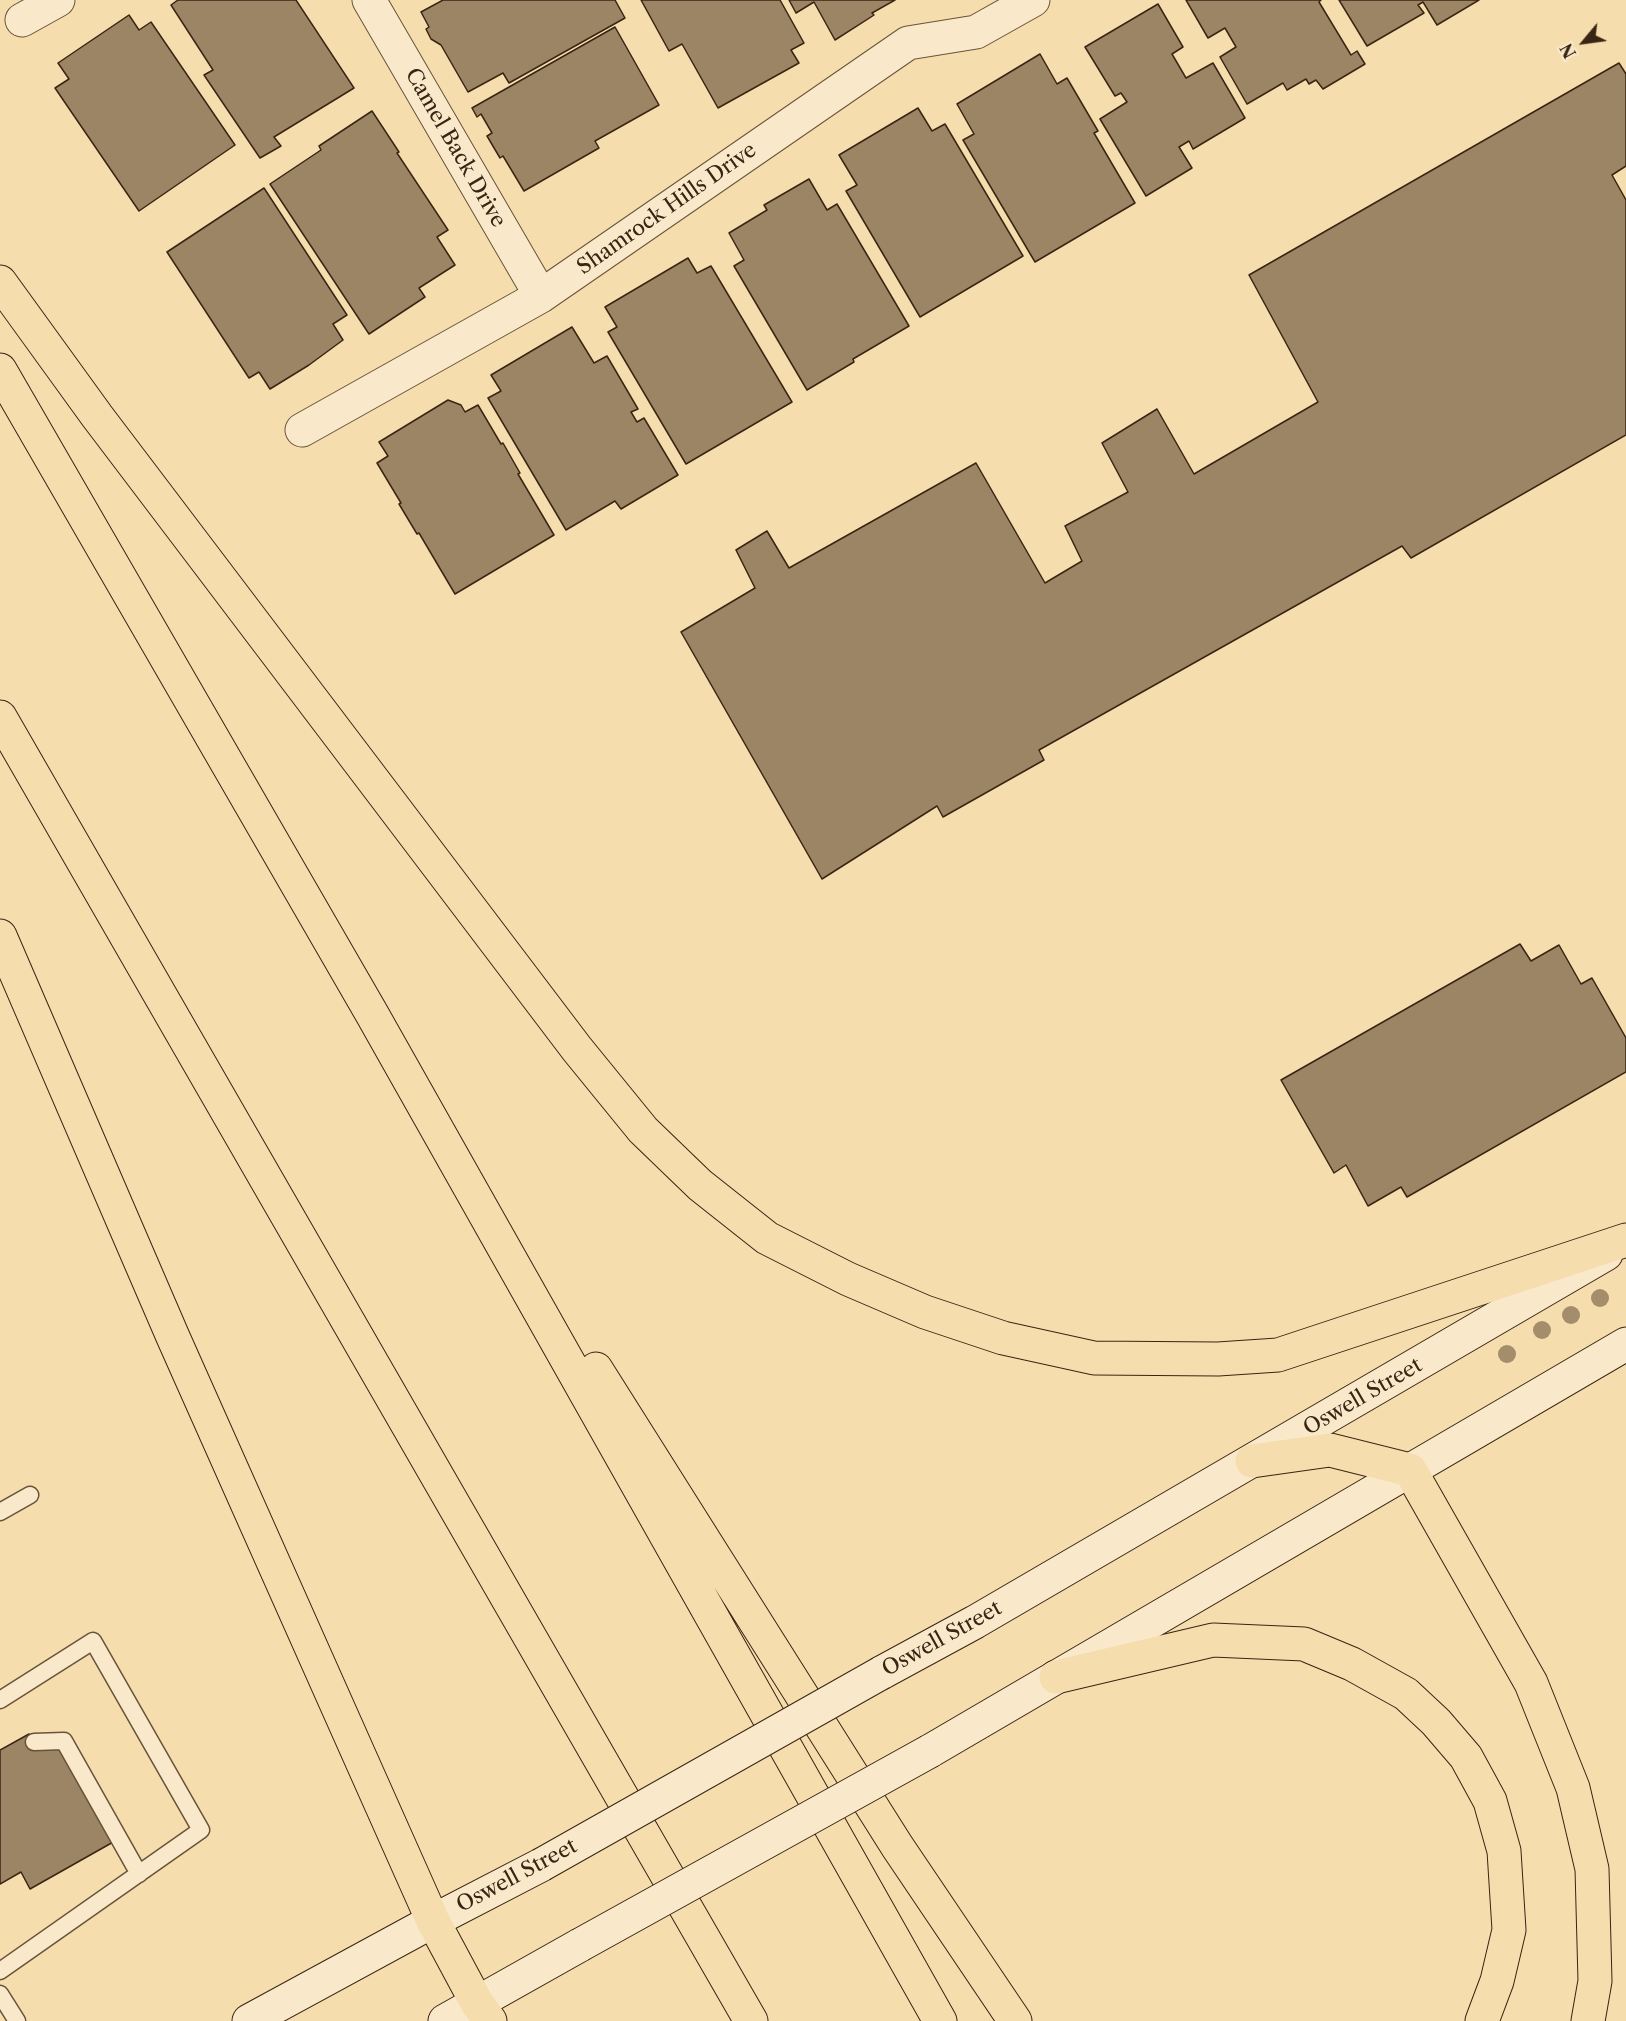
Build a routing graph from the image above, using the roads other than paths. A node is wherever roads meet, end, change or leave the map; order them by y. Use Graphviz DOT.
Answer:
graph roads {
  1 [pos="58,0"];
  2 [pos="369,0"];
  3 [pos="1033,0"];
  4 [pos="22,20"];
  5 [pos="0,282"];
  6 [pos="541,296"];
  7 [pos="0,370"];
  8 [pos="302,430"];
  9 [pos="0,717"];
  10 [pos="0,936"];
  11 [pos="372,1014"];
  12 [pos="1626,1241"];
  13 [pos="1626,1344"];
  14 [pos="1252,1461"];
  15 [pos="1410,1470"];
  16 [pos="30,1495"];
  17 [pos="0,1512"];
  18 [pos="1056,1677"];
  19 [pos="0,1700"];
  20 [pos="34,1742"];
  21 [pos="140,1874"];
  22 [pos="433,1921"];
  23 [pos="0,1971"];
  24 [pos="0,1994"];
  25 [pos="484,2012"];
  26 [pos="17,2021"];
  27 [pos="249,2021"];
  28 [pos="445,2021"];
  29 [pos="751,2021"];
  30 [pos="940,2021"];
  31 [pos="1016,2021"];
  32 [pos="1482,2021"];
  33 [pos="1588,2021"];
  1 -- 4 [label="main road"];
  2 -- 6 [label="main road, Camel Back Drive"];
  3 -- 6 [label="main road, Shamrock Hills Drive"];
  5 -- 12 [label="highway"];
  6 -- 8 [label="main road, Shamrock Hills Drive"];
  7 -- 11 [label="highway"];
  9 -- 29 [label="highway"];
  10 -- 22 [label="highway"];
  11 -- 30 [label="highway"];
  11 -- 31 [label="highway"];
  12 -- 14 [label="main road, Oswell Street"];
  13 -- 15 [label="main road"];
  14 -- 15 [label="highway"];
  14 -- 22 [label="main road, Oswell Street, bridge"];
  15 -- 18 [label="main road"];
  15 -- 33 [label="highway"];
  16 -- 17 [label="lane"];
  18 -- 25 [label="main road, bridge"];
  18 -- 32 [label="highway"];
  19 -- 21 [label="lane"];
  20 -- 21 [label="lane"];
  21 -- 23 [label="lane"];
  22 -- 25 [label="highway"];
  22 -- 27 [label="main road, Oswell Street"];
  24 -- 26 [label="lane"];
  25 -- 28 [label="main road"];
}
